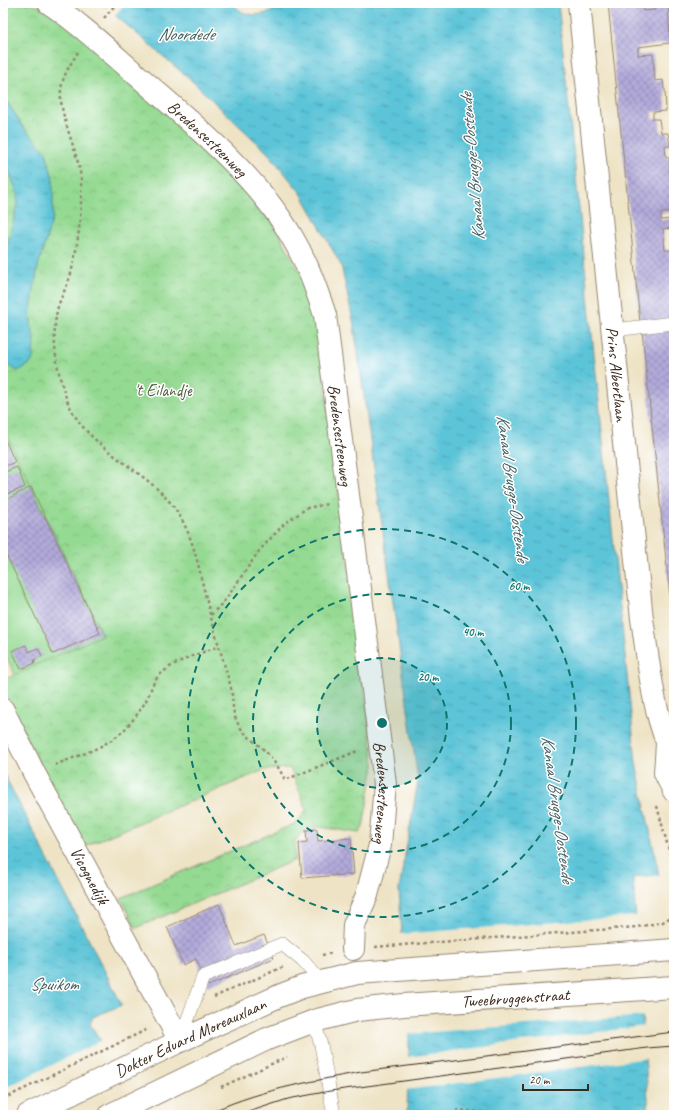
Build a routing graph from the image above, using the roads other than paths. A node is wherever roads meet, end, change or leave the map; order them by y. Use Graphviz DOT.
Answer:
graph roads {
  1 [pos="49,3"];
  2 [pos="579,3"];
  3 [pos="674,323"];
  4 [pos="613,330"];
  5 [pos="3,710"];
  6 [pos="671,750"];
  7 [pos="674,791"];
  8 [pos="353,949"];
  9 [pos="674,950"];
  10 [pos="357,972"];
  11 [pos="322,982"];
  12 [pos="674,987"];
  13 [pos="357,1010"];
  14 [pos="314,1021"];
  15 [pos="180,1041"];
  16 [pos="28,1115"];
  17 [pos="110,1115"];
  18 [pos="334,1115"];
  1 -- 8 [label="main road, Bredensesteenweg"];
  2 -- 4 [label="main road, Prins Albertlaan"];
  3 -- 4 [label="lane"];
  4 -- 6 [label="main road, Prins Albertlaan"];
  5 -- 15 [label="main road, Vicognedijk"];
  6 -- 7 [label="main road, Prins Albertlaan"];
  8 -- 10 [label="lane, Bredensesteenweg"];
  9 -- 10 [label="main road"];
  10 -- 11 [label="main road, Dokter Eduard Moreauxlaan"];
  11 -- 15 [label="main road, Dokter Eduard Moreauxlaan"];
  11 -- 15 [label="lane"];
  12 -- 13 [label="main road, Tweebruggenstraat"];
  13 -- 14 [label="main road, Dokter Eduard Moreauxlaan"];
  14 -- 17 [label="main road, Dokter Eduard Moreauxlaan"];
  14 -- 18 [label="lane"];
  15 -- 16 [label="main road, Dokter Eduard Moreauxlaan"];
}
